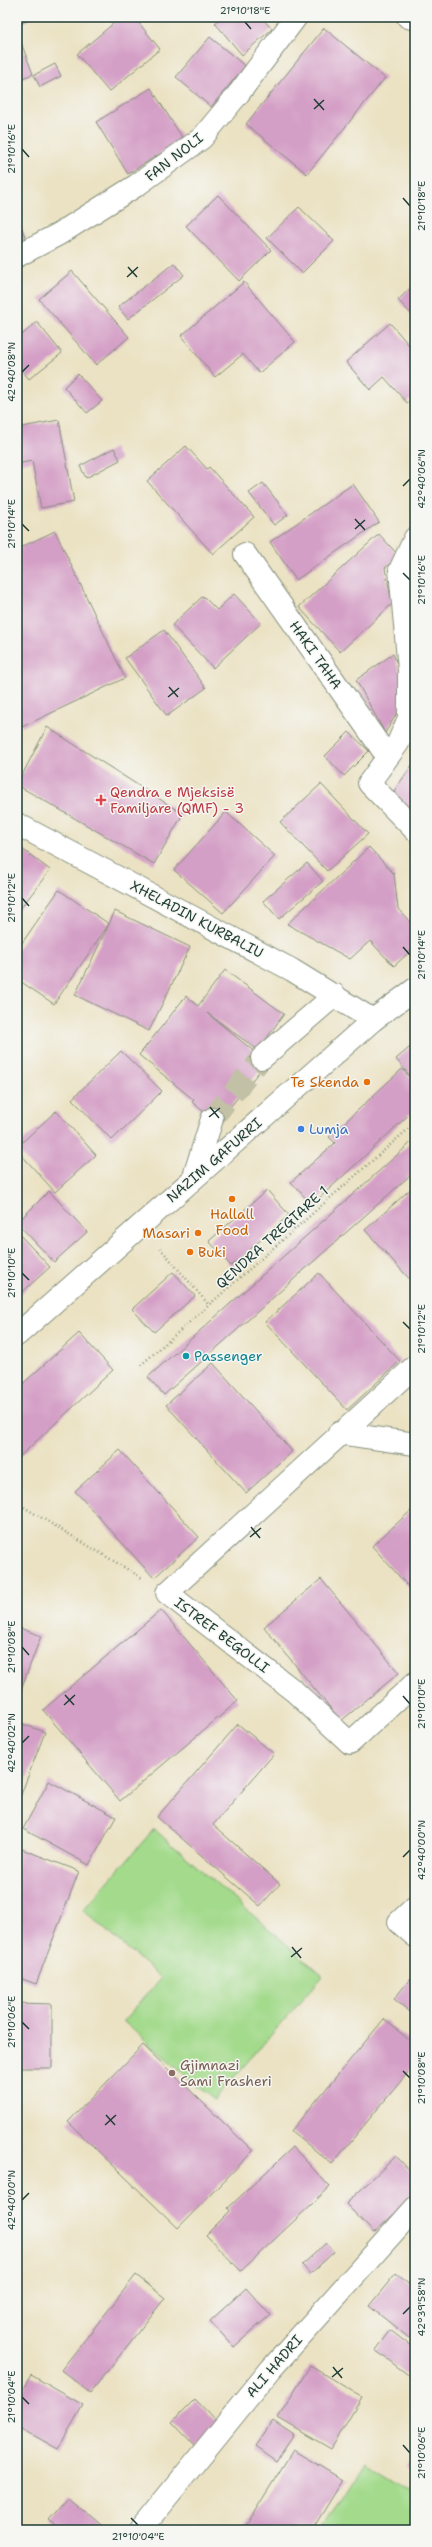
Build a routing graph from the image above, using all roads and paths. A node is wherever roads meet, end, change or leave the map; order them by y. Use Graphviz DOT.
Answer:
graph roads {
  1 [pos="296,17"];
  2 [pos="408,17"];
  3 [pos="415,18"];
  4 [pos="17,256"];
  5 [pos="415,538"];
  6 [pos="245,554"];
  7 [pos="387,756"];
  8 [pos="17,824"];
  9 [pos="415,830"];
  10 [pos="415,989"];
  11 [pos="335,995"];
  12 [pos="373,1020"];
  13 [pos="262,1058"];
  14 [pos="212,1119"];
  15 [pos="415,1123"];
  16 [pos="194,1177"];
  17 [pos="140,1225"];
  18 [pos="209,1305"];
  19 [pos="17,1335"];
  20 [pos="141,1365"];
  21 [pos="415,1366"];
  22 [pos="339,1433"];
  23 [pos="415,1444"];
  24 [pos="17,1503"];
  25 [pos="167,1593"];
  26 [pos="415,1683"];
  27 [pos="415,1907"];
  28 [pos="415,1936"];
  29 [pos="415,2208"];
  30 [pos="140,2530"];
  1 -- 4 [label="street, FAN NOLI"];
  2 -- 3 [label="street"];
  5 -- 7 [label="street"];
  6 -- 7 [label="street, HAKI TAHA"];
  7 -- 9 [label="street"];
  8 -- 11 [label="street, XHELADIN KURBALIU"];
  10 -- 12 [label="street, NAZIM GAFURRI"];
  11 -- 12 [label="street, XHELADIN KURBALIU"];
  11 -- 13 [label="street"];
  12 -- 16 [label="street, NAZIM GAFURRI"];
  14 -- 16 [label="street"];
  15 -- 18 [label="path, QENDRA TREGTARE 1"];
  16 -- 17 [label="street, NAZIM GAFURRI"];
  17 -- 18 [label="path"];
  17 -- 19 [label="street, NAZIM GAFURRI"];
  18 -- 20 [label="path, QENDRA TREGTARE 1"];
  21 -- 22 [label="street, ISTREF BEGOLLI"];
  22 -- 23 [label="street"];
  22 -- 25 [label="street, ISTREF BEGOLLI"];
  24 -- 25 [label="path"];
  25 -- 26 [label="street, ISTREF BEGOLLI"];
  27 -- 28 [label="street"];
  29 -- 30 [label="street, ALI HADRI"];
}
